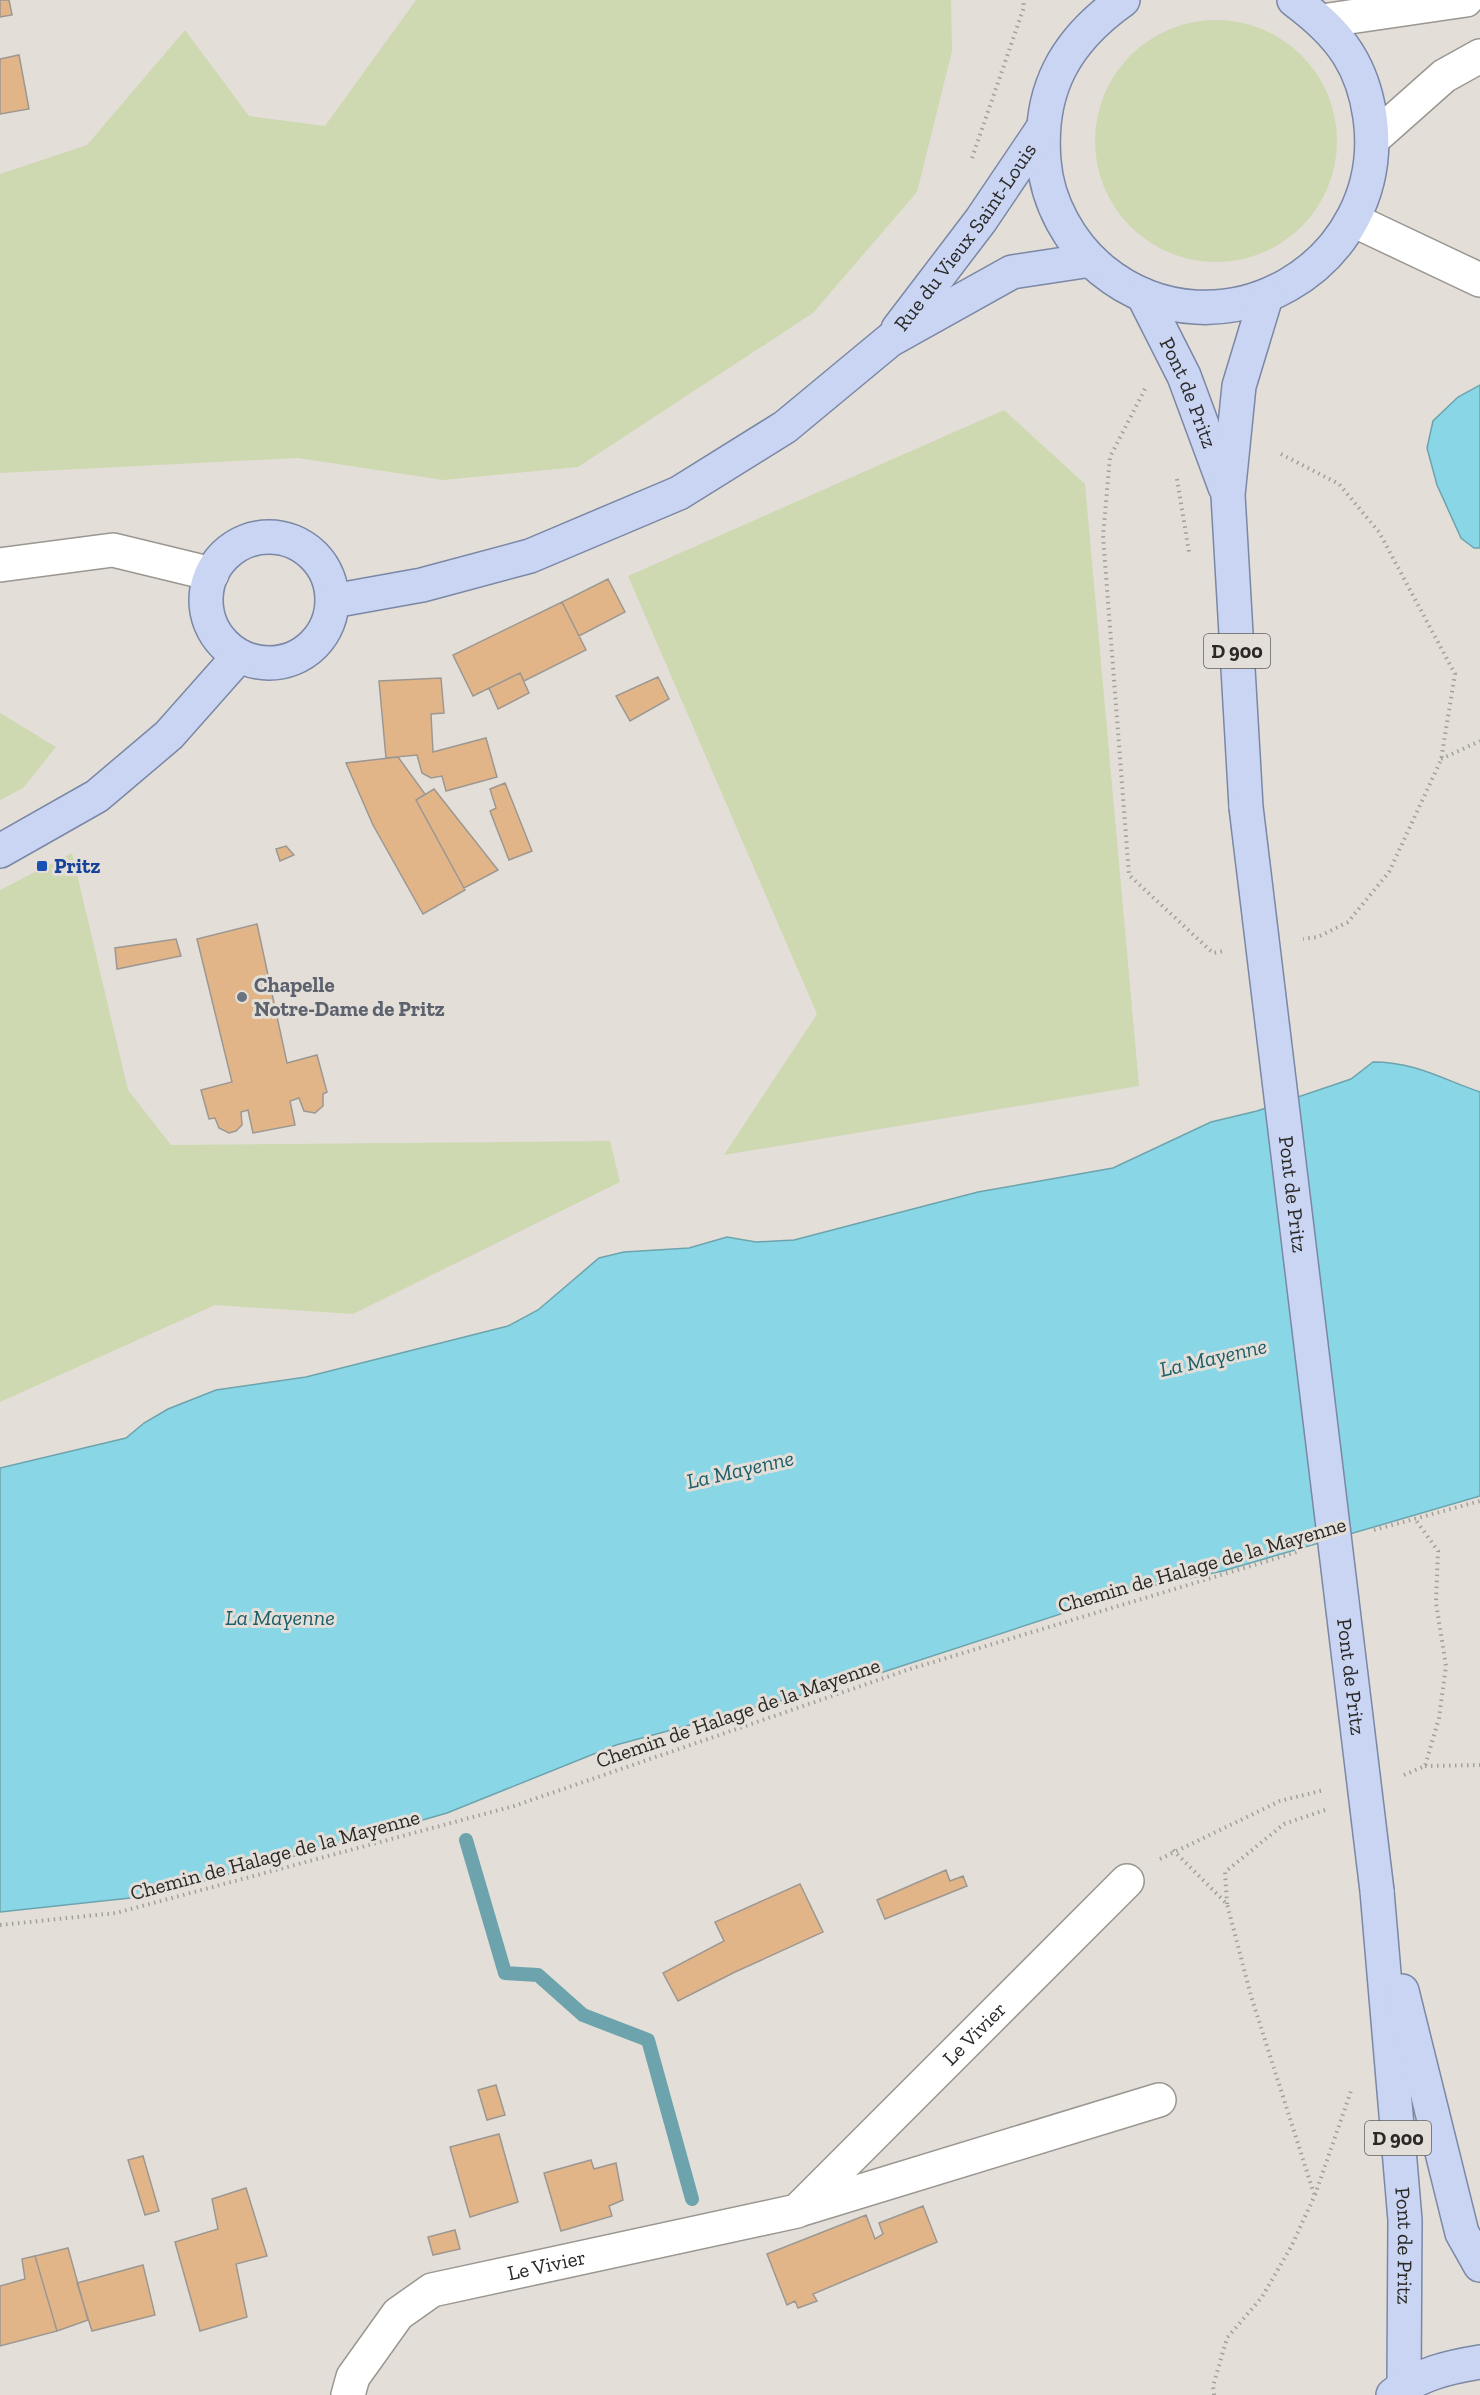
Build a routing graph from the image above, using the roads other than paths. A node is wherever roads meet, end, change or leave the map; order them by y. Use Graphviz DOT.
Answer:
graph roads {
  1 [pos="1122,0"];
  2 [pos="1294,0"];
  3 [pos="1466,0"];
  4 [pos="1090,10"];
  5 [pos="1322,21"];
  6 [pos="1480,56"];
  7 [pos="1041,131"];
  8 [pos="1373,139"];
  9 [pos="1353,220"];
  10 [pos="1091,260"];
  11 [pos="1480,280"];
  12 [pos="1143,295"];
  13 [pos="1266,297"];
  14 [pos="890,340"];
  15 [pos="1228,495"];
  16 [pos="0,565"];
  17 [pos="212,574"];
  18 [pos="333,601"];
  19 [pos="239,656"];
  20 [pos="0,851"];
  21 [pos="1127,1881"];
  22 [pos="1377,1891"];
  23 [pos="1159,2100"];
  24 [pos="797,2211"];
  25 [pos="1480,2265"];
  26 [pos="1480,2362"];
  27 [pos="1399,2390"];
  28 [pos="348,2395"];
  1 -- 4 [label="main road"];
  2 -- 5 [label="main road"];
  3 -- 5 [label="street"];
  4 -- 7 [label="main road"];
  5 -- 8 [label="main road"];
  6 -- 8 [label="street"];
  7 -- 10 [label="main road"];
  7 -- 14 [label="main road, Rue du Vieux Saint-Louis"];
  8 -- 9 [label="main road"];
  9 -- 11 [label="street"];
  9 -- 13 [label="main road"];
  10 -- 12 [label="main road"];
  10 -- 14 [label="main road, Rue du Vieux Saint-Louis"];
  12 -- 13 [label="main road"];
  12 -- 15 [label="main road, Pont de Pritz / D 900"];
  13 -- 15 [label="main road, Pont de Pritz / D 900"];
  14 -- 18 [label="main road"];
  15 -- 22 [label="main road, Pont de Pritz / D 900, bridge"];
  16 -- 17 [label="street"];
  17 -- 18 [label="main road"];
  17 -- 19 [label="main road"];
  18 -- 19 [label="main road"];
  19 -- 20 [label="main road"];
  21 -- 24 [label="street, Le Vivier"];
  22 -- 25 [label="main road, Pont de Pritz / D 900"];
  22 -- 27 [label="main road, Pont de Pritz / D 900"];
  23 -- 24 [label="street, Le Vivier"];
  24 -- 28 [label="street, Le Vivier"];
  26 -- 27 [label="main road"];
}
